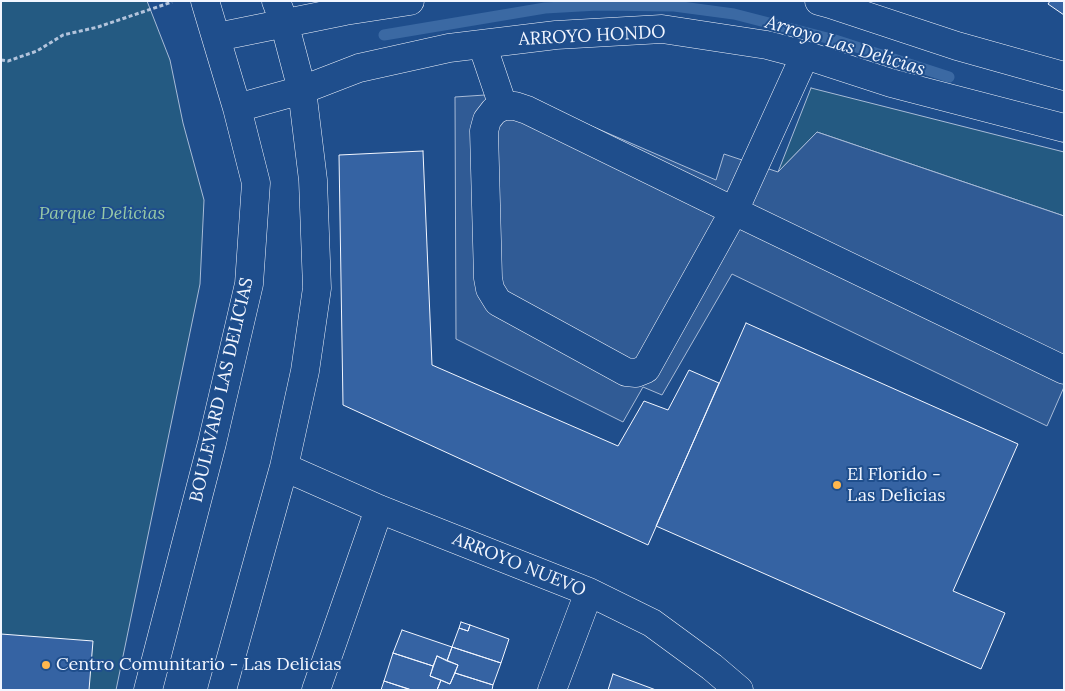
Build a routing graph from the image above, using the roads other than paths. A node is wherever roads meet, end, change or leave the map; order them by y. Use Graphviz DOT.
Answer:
graph roads {
  1 [pos="205,1"];
  2 [pos="410,1"];
  3 [pos="819,1"];
  4 [pos="280,12"];
  5 [pos="217,37"];
  6 [pos="482,44"];
  7 [pos="805,55"];
  8 [pos="1064,76"];
  9 [pos="302,90"];
  10 [pos="503,106"];
  11 [pos="237,108"];
  12 [pos="1064,128"];
  13 [pos="734,211"];
  14 [pos="1064,370"];
  15 [pos="284,467"];
  16 [pos="379,509"];
  17 [pos="589,592"];
  18 [pos="148,690"];
  19 [pos="222,690"];
  20 [pos="316,690"];
  21 [pos="552,690"];
  22 [pos="739,690"];
  1 -- 5 [label="street, BOULEVARD LAS DELICIAS"];
  2 -- 4 [label="street"];
  3 -- 8 [label="street"];
  4 -- 5 [label="street"];
  4 -- 9 [label="street"];
  5 -- 11 [label="street, BOULEVARD LAS DELICIAS"];
  6 -- 7 [label="street, ARROYO HONDO"];
  6 -- 9 [label="street, ARROYO HONDO"];
  6 -- 10 [label="street"];
  7 -- 12 [label="street, ARROYO HONDO"];
  7 -- 13 [label="street"];
  9 -- 11 [label="street, ARROYO HONDO"];
  9 -- 15 [label="street"];
  10 -- 13 [label="street"];
  10 -- 13 [label="street"];
  11 -- 18 [label="street, BOULEVARD LAS DELICIAS"];
  13 -- 14 [label="street"];
  15 -- 16 [label="street, ARROYO NUEVO"];
  15 -- 19 [label="street"];
  16 -- 17 [label="street, ARROYO NUEVO"];
  16 -- 20 [label="street"];
  17 -- 21 [label="street"];
  17 -- 22 [label="street, ARROYO NUEVO"];
}
